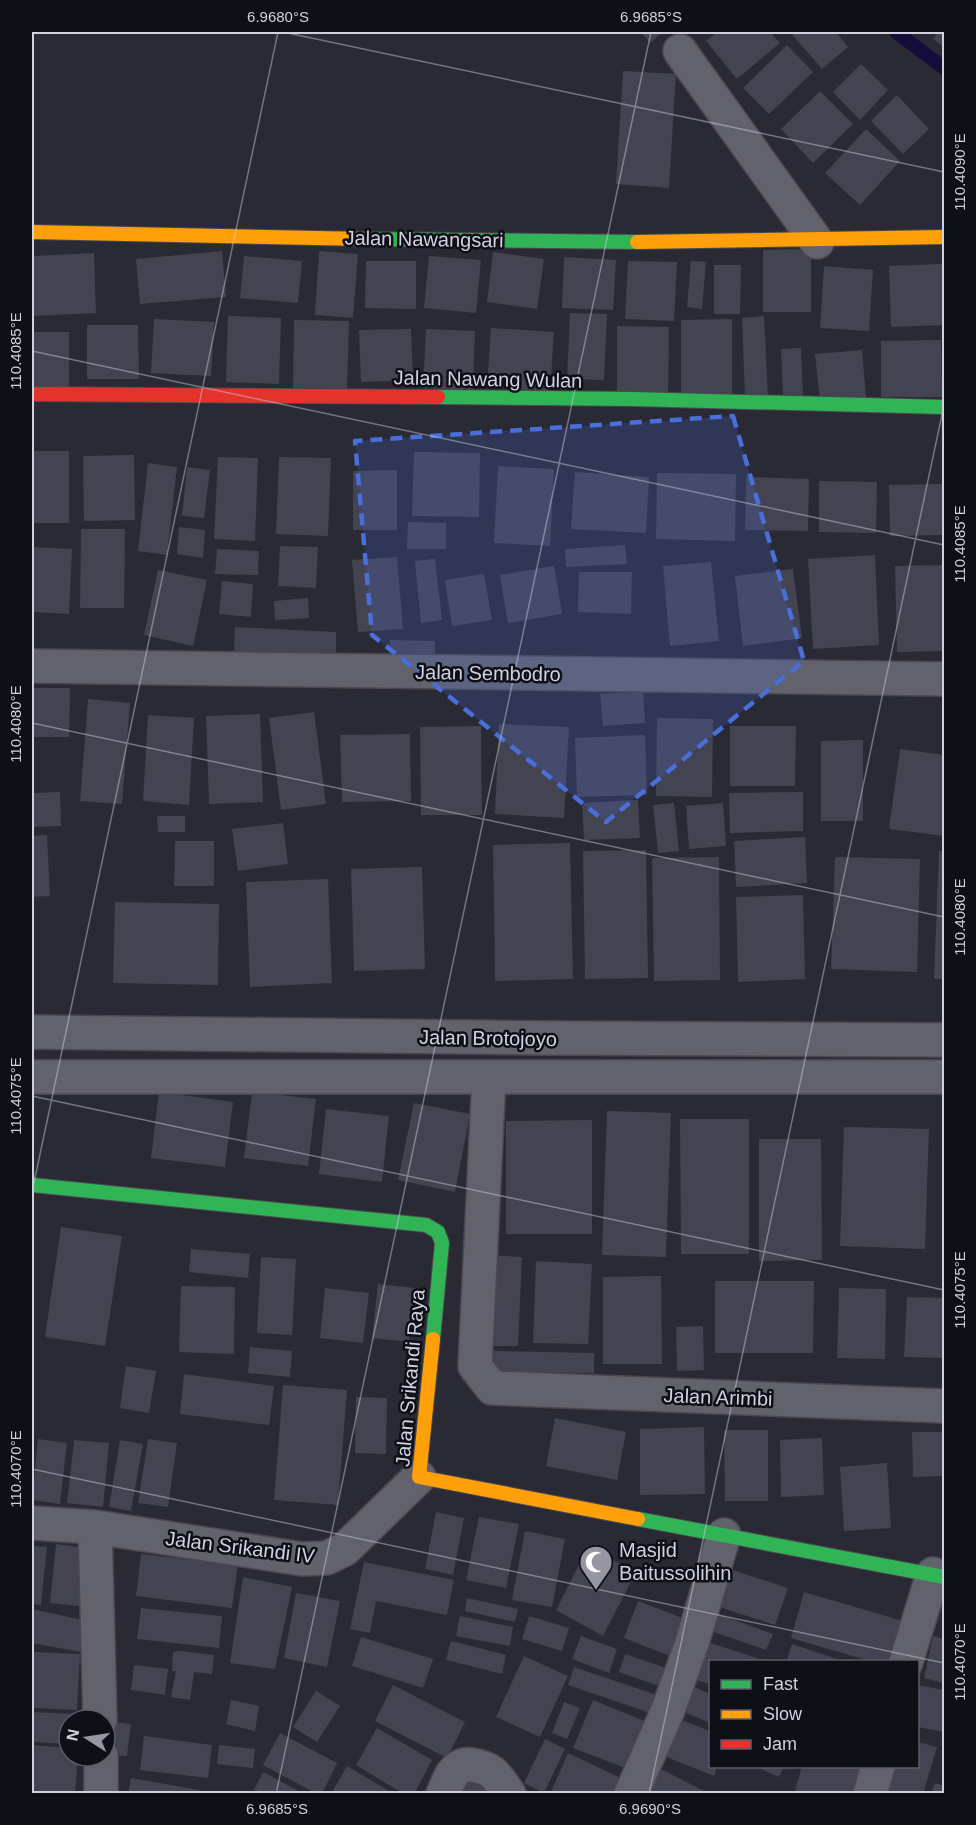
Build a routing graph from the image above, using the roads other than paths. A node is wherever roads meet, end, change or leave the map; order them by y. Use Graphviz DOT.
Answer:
graph roads {
  1 [pos="680,51"];
  2 [pos="32,232"];
  3 [pos="945,237"];
  4 [pos="817,242"];
  5 [pos="32,393"];
  6 [pos="945,407"];
  7 [pos="32,666"];
  8 [pos="945,679"];
  9 [pos="32,1032"];
  10 [pos="945,1040"];
  11 [pos="32,1077"];
  12 [pos="489,1077"];
  13 [pos="945,1077"];
  14 [pos="32,1185"];
  15 [pos="945,1406"];
  16 [pos="419,1477"];
  17 [pos="32,1523"];
  18 [pos="95,1527"];
  19 [pos="724,1535"];
  20 [pos="939,1576"];
  21 [pos="907,1660"];
  22 [pos="100,1708"];
  23 [pos="100,1768"];
  24 [pos="878,1768"];
  25 [pos="101,1794"];
  26 [pos="443,1794"];
  27 [pos="509,1794"];
  28 [pos="631,1794"];
  29 [pos="870,1794"];
  1 -- 4 [label="street"];
  2 -- 4 [label="street, Jalan Nawangsari"];
  3 -- 4 [label="street, Jalan Nawangsari"];
  5 -- 6 [label="street, Jalan Nawang Wulan"];
  7 -- 8 [label="street, Jalan Sembodro"];
  9 -- 10 [label="street, Jalan Brotojoyo"];
  11 -- 12 [label="street, Jalan Brotojoyo"];
  12 -- 13 [label="street, Jalan Brotojoyo"];
  12 -- 15 [label="street, Jalan Arimbi"];
  14 -- 16 [label="street, Jalan Srikandi Raya"];
  16 -- 18 [label="street, Jalan Srikandi IV"];
  16 -- 19 [label="street, Jalan Srikandi Raya"];
  17 -- 18 [label="street, Jalan Srikandi IV"];
  18 -- 22 [label="street"];
  19 -- 20 [label="street, Jalan Srikandi Raya"];
  19 -- 28 [label="street"];
  20 -- 21 [label="street"];
  23 -- 25 [label="street"];
  24 -- 29 [label="street"];
  26 -- 27 [label="street"];
}
